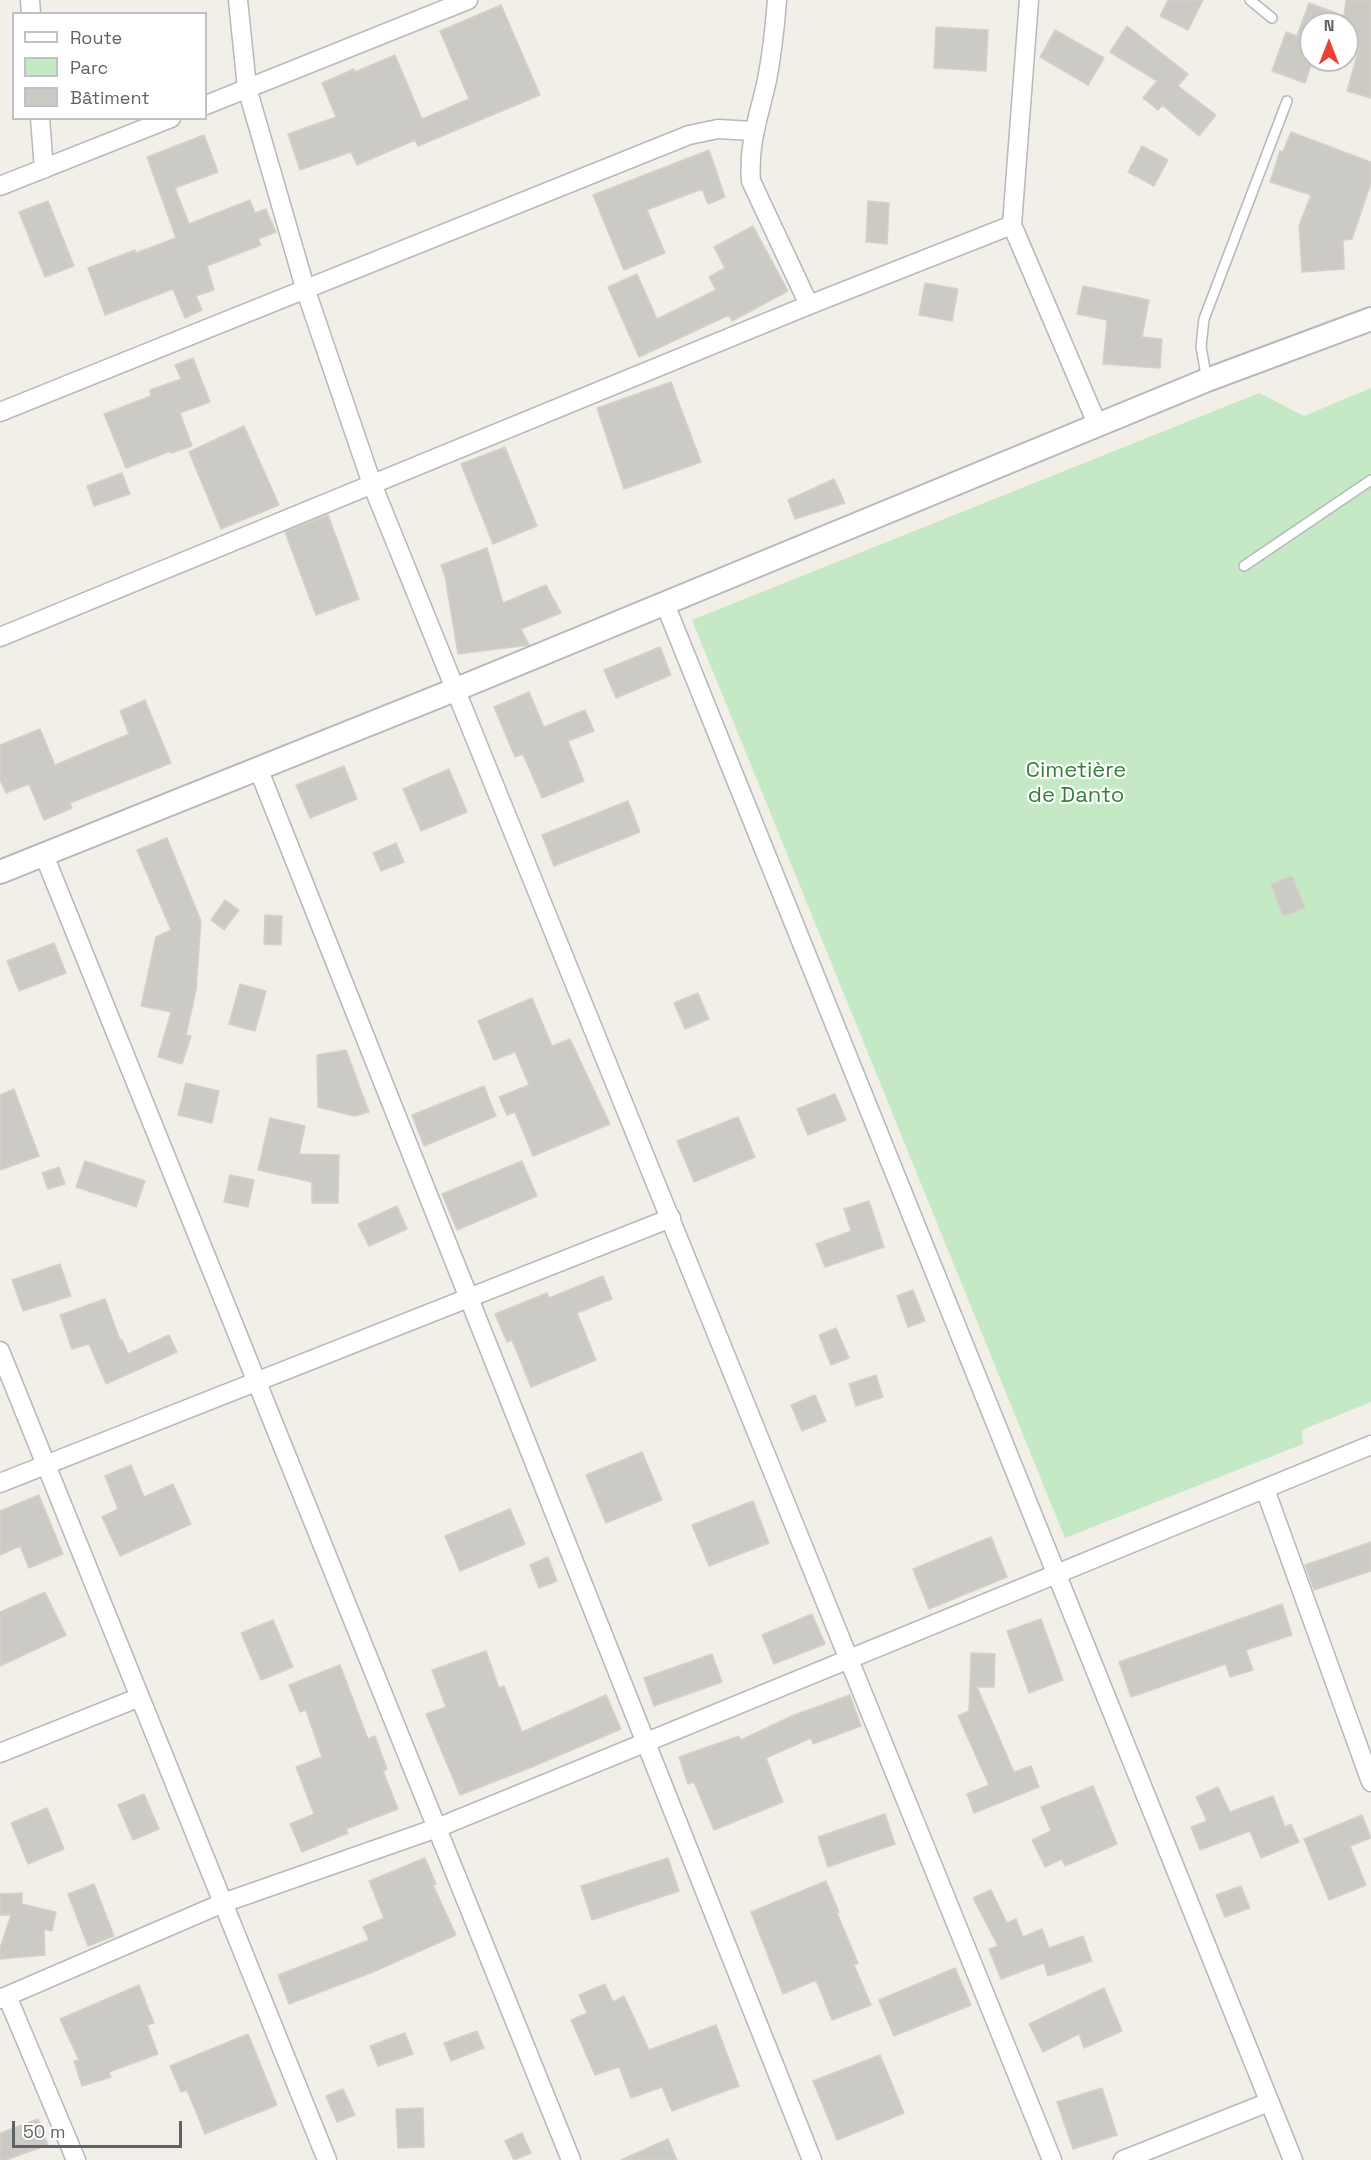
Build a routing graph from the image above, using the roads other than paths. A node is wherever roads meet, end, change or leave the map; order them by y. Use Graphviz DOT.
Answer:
graph roads {
  1 [pos="238,0"];
  2 [pos="419,0"];
  3 [pos="468,0"];
  4 [pos="777,0"];
  5 [pos="1029,0"];
  6 [pos="1250,0"];
  7 [pos="1272,18"];
  8 [pos="422,19"];
  9 [pos="247,88"];
  10 [pos="1287,101"];
  11 [pos="207,105"];
  12 [pos="39,120"];
  13 [pos="166,120"];
  14 [pos="753,131"];
  15 [pos="44,169"];
  16 [pos="0,186"];
  17 [pos="1012,225"];
  18 [pos="306,291"];
  19 [pos="809,305"];
  20 [pos="1371,319"];
  21 [pos="1207,380"];
  22 [pos="0,412"];
  23 [pos="1098,426"];
  24 [pos="1371,480"];
  25 [pos="372,484"];
  26 [pos="1244,566"];
  27 [pos="665,603"];
  28 [pos="0,637"];
  29 [pos="457,688"];
  30 [pos="258,768"];
  31 [pos="44,855"];
  32 [pos="0,872"];
  33 [pos="671,1218"];
  34 [pos="469,1298"];
  35 [pos="0,1351"];
  36 [pos="258,1383"];
  37 [pos="1371,1445"];
  38 [pos="46,1465"];
  39 [pos="0,1483"];
  40 [pos="1265,1489"];
  41 [pos="1057,1573"];
  42 [pos="849,1658"];
  43 [pos="140,1697"];
  44 [pos="646,1742"];
  45 [pos="0,1753"];
  46 [pos="1371,1782"];
  47 [pos="437,1828"];
  48 [pos="223,1903"];
  49 [pos="4,1998"];
  50 [pos="1269,2102"];
  51 [pos="76,2160"];
  52 [pos="327,2160"];
  53 [pos="571,2160"];
  54 [pos="812,2160"];
  55 [pos="1052,2160"];
  56 [pos="1123,2160"];
  57 [pos="1293,2160"];
  1 -- 9 [label="street"];
  2 -- 8 [label="street"];
  3 -- 8 [label="street"];
  4 -- 14 [label="street"];
  5 -- 17 [label="street"];
  6 -- 7 [label="lane"];
  8 -- 9 [label="street"];
  9 -- 11 [label="street"];
  9 -- 18 [label="street"];
  10 -- 21 [label="lane"];
  12 -- 15 [label="street"];
  13 -- 15 [label="street"];
  14 -- 18 [label="street"];
  14 -- 19 [label="street"];
  15 -- 16 [label="street"];
  17 -- 19 [label="street"];
  17 -- 23 [label="street"];
  18 -- 22 [label="street"];
  18 -- 25 [label="street"];
  19 -- 25 [label="street"];
  20 -- 21 [label="street"];
  21 -- 23 [label="street"];
  23 -- 27 [label="street"];
  24 -- 26 [label="lane"];
  25 -- 28 [label="street"];
  25 -- 29 [label="street"];
  27 -- 29 [label="street"];
  27 -- 41 [label="street"];
  29 -- 30 [label="street"];
  29 -- 33 [label="street"];
  30 -- 31 [label="street"];
  30 -- 34 [label="street"];
  31 -- 32 [label="street"];
  31 -- 36 [label="street"];
  33 -- 34 [label="street"];
  33 -- 42 [label="street"];
  34 -- 36 [label="street"];
  34 -- 44 [label="street"];
  35 -- 38 [label="street"];
  36 -- 38 [label="street"];
  36 -- 47 [label="street"];
  37 -- 40 [label="street"];
  38 -- 39 [label="street"];
  38 -- 43 [label="street"];
  40 -- 41 [label="street"];
  40 -- 46 [label="street"];
  41 -- 42 [label="street"];
  41 -- 50 [label="street"];
  42 -- 44 [label="street"];
  42 -- 55 [label="street"];
  43 -- 45 [label="street"];
  43 -- 48 [label="street"];
  44 -- 47 [label="street"];
  44 -- 54 [label="street"];
  47 -- 48 [label="street"];
  47 -- 53 [label="street"];
  48 -- 49 [label="street"];
  48 -- 52 [label="street"];
  49 -- 51 [label="street"];
  50 -- 56 [label="street"];
  50 -- 57 [label="street"];
}
